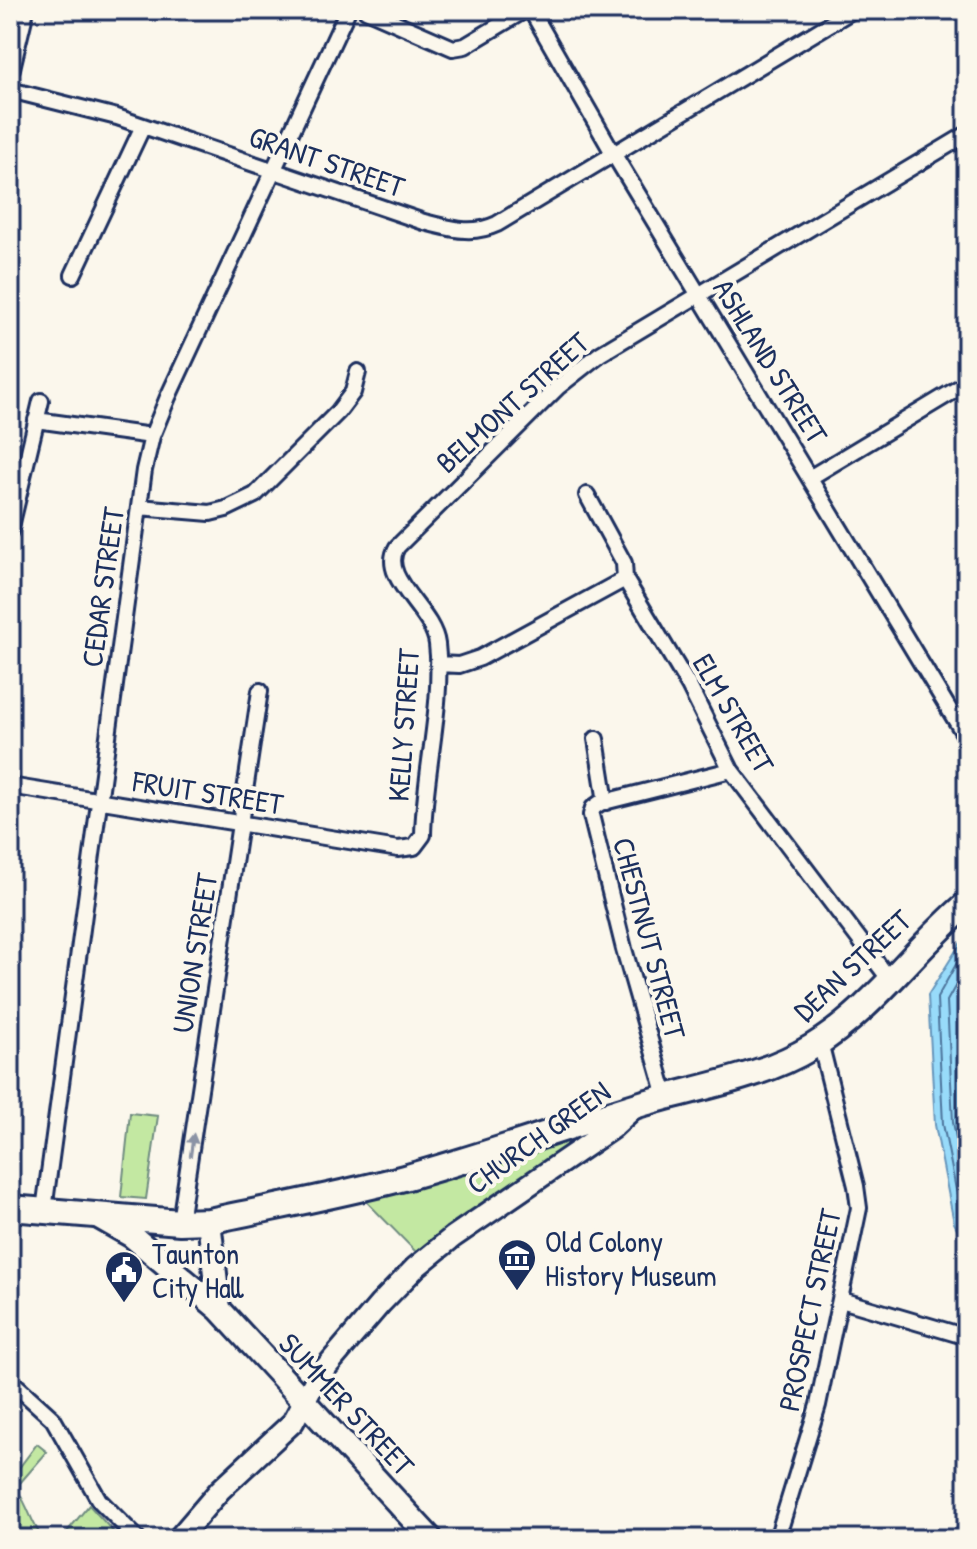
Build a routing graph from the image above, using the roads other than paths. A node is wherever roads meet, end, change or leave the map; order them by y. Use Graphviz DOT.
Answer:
graph roads {
  1 [pos="24,10"];
  2 [pos="348,10"];
  3 [pos="366,10"];
  4 [pos="525,10"];
  5 [pos="531,10"];
  6 [pos="853,10"];
  7 [pos="10,68"];
  8 [pos="10,90"];
  9 [pos="143,126"];
  10 [pos="967,134"];
  11 [pos="613,153"];
  12 [pos="274,171"];
  13 [pos="73,275"];
  14 [pos="698,294"];
  15 [pos="358,372"];
  16 [pos="967,383"];
  17 [pos="41,401"];
  18 [pos="36,420"];
  19 [pos="152,436"];
  20 [pos="811,477"];
  21 [pos="587,495"];
  22 [pos="139,507"];
  23 [pos="10,531"];
  24 [pos="394,553"];
  25 [pos="625,579"];
  26 [pos="438,664"];
  27 [pos="260,691"];
  28 [pos="596,739"];
  29 [pos="967,739"];
  30 [pos="731,770"];
  31 [pos="10,786"];
  32 [pos="101,800"];
  33 [pos="606,802"];
  34 [pos="240,823"];
  35 [pos="398,849"];
  36 [pos="967,904"];
  37 [pos="890,980"];
  38 [pos="820,1042"];
  39 [pos="666,1096"];
  40 [pos="637,1105"];
  41 [pos="10,1208"];
  42 [pos="44,1210"];
  43 [pos="94,1215"];
  44 [pos="209,1221"];
  45 [pos="180,1222"];
  46 [pos="214,1262"];
  47 [pos="177,1274"];
  48 [pos="841,1300"];
  49 [pos="219,1309"];
  50 [pos="967,1337"];
  51 [pos="10,1380"];
  52 [pos="305,1401"];
  53 [pos="138,1539"];
  54 [pos="178,1539"];
  55 [pos="431,1539"];
  56 [pos="777,1539"];
  1 -- 7 [label="street"];
  2 -- 12 [label="street, CEDAR STREET"];
  3 -- 4 [label="street"];
  5 -- 11 [label="street, ASHLAND STREET"];
  6 -- 11 [label="street, GRANT STREET"];
  8 -- 9 [label="street, GRANT STREET"];
  9 -- 12 [label="street, GRANT STREET"];
  9 -- 13 [label="street"];
  10 -- 14 [label="street, BELMONT STREET"];
  11 -- 12 [label="street, GRANT STREET"];
  11 -- 14 [label="street, ASHLAND STREET"];
  12 -- 19 [label="street, CEDAR STREET"];
  14 -- 20 [label="street, ASHLAND STREET"];
  14 -- 24 [label="street, BELMONT STREET"];
  15 -- 22 [label="street"];
  16 -- 20 [label="street"];
  17 -- 18 [label="street"];
  18 -- 19 [label="street"];
  18 -- 23 [label="street"];
  19 -- 22 [label="street, CEDAR STREET"];
  20 -- 29 [label="street, ASHLAND STREET"];
  21 -- 25 [label="street, ELM STREET"];
  22 -- 32 [label="street, CEDAR STREET"];
  24 -- 26 [label="street, KELLY STREET"];
  25 -- 26 [label="street"];
  25 -- 30 [label="street, ELM STREET"];
  26 -- 35 [label="street, KELLY STREET"];
  27 -- 34 [label="street, UNION STREET"];
  28 -- 33 [label="street"];
  30 -- 33 [label="street"];
  30 -- 37 [label="street, ELM STREET"];
  31 -- 32 [label="street, FRUIT STREET"];
  32 -- 34 [label="street, FRUIT STREET"];
  32 -- 42 [label="street, CEDAR STREET"];
  33 -- 39 [label="street, CHESTNUT STREET"];
  34 -- 35 [label="street, FRUIT STREET"];
  45 -- 34 [label="street, UNION STREET, one-way"];
  36 -- 37 [label="highway, DEAN STREET"];
  37 -- 38 [label="highway, DEAN STREET"];
  38 -- 39 [label="highway, DEAN STREET"];
  38 -- 48 [label="street, PROSPECT STREET"];
  39 -- 40 [label="highway, DEAN STREET"];
  40 -- 44 [label="highway, CHURCH GREEN"];
  40 -- 52 [label="main road, CHURCH GREEN"];
  41 -- 42 [label="highway, CHURCH GREEN"];
  42 -- 43 [label="highway, CHURCH GREEN"];
  43 -- 45 [label="highway, CHURCH GREEN"];
  43 -- 47 [label="main road, SUMMER STREET"];
  44 -- 45 [label="highway, CHURCH GREEN"];
  44 -- 46 [label="main road"];
  46 -- 47 [label="main road"];
  46 -- 49 [label="main road"];
  47 -- 49 [label="main road, SUMMER STREET"];
  48 -- 50 [label="street"];
  48 -- 56 [label="street, PROSPECT STREET"];
  49 -- 52 [label="main road, SUMMER STREET"];
  51 -- 53 [label="street"];
  52 -- 54 [label="main road, CHURCH GREEN"];
  52 -- 55 [label="main road, SUMMER STREET"];
}
